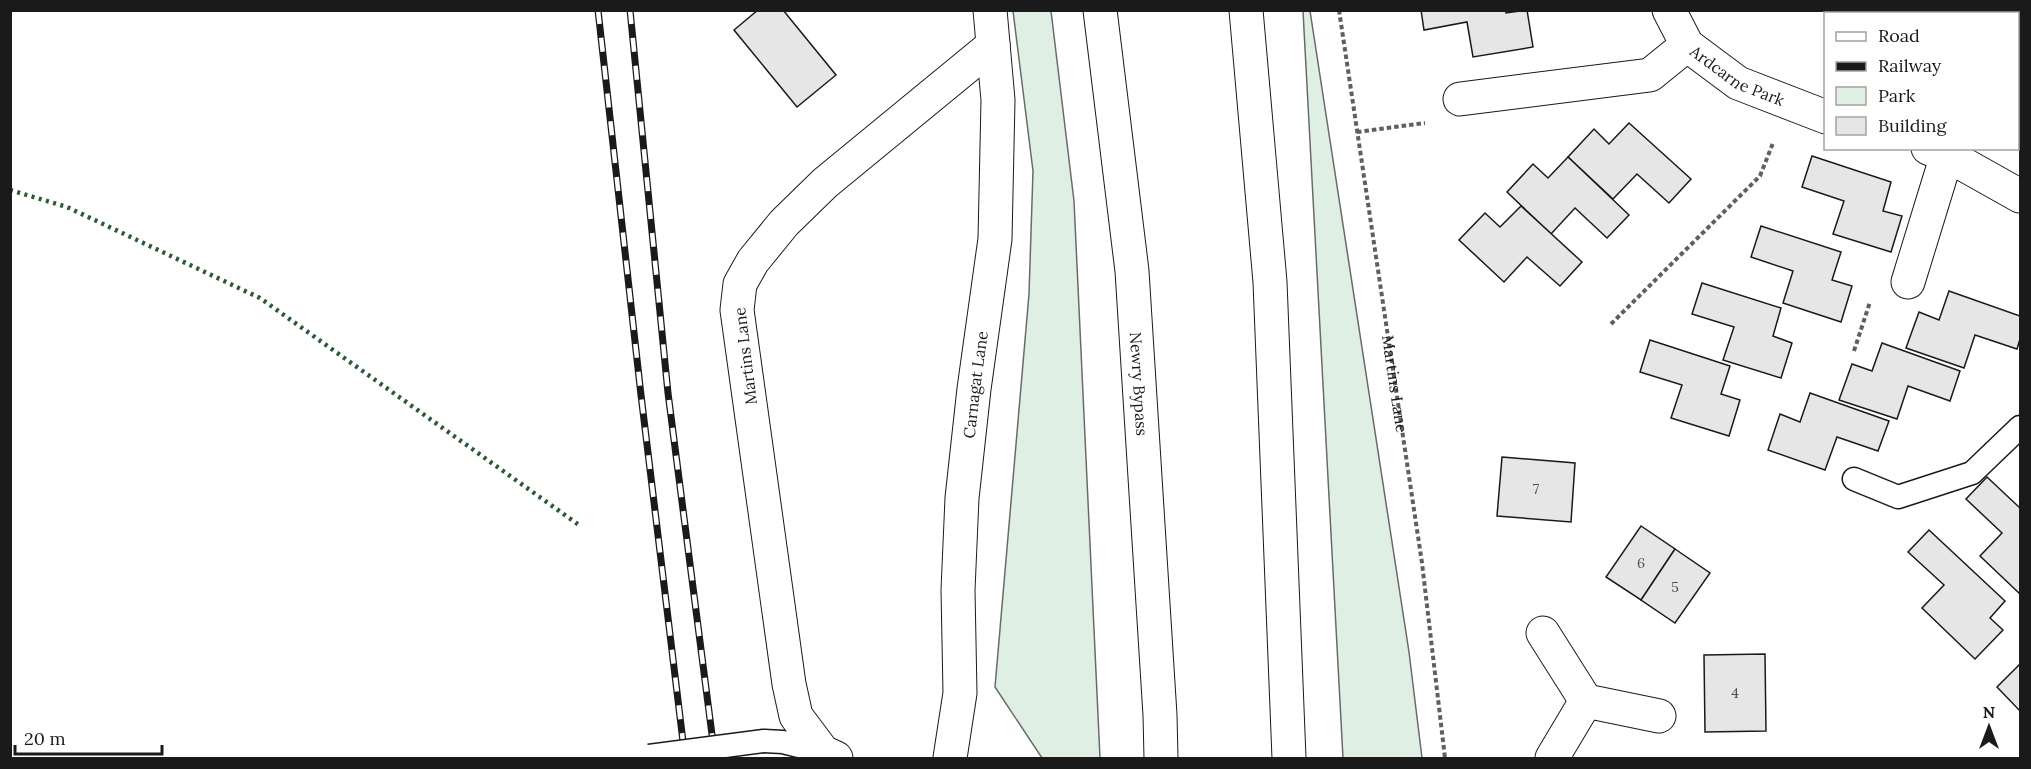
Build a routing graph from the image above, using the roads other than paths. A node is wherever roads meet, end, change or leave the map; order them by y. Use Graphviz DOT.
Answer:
graph roads {
  1 [pos="990,10"];
  2 [pos="1100,10"];
  3 [pos="1246,10"];
  4 [pos="1669,10"];
  5 [pos="993,45"];
  6 [pos="1687,45"];
  7 [pos="1460,99"];
  8 [pos="1824,116"];
  9 [pos="1938,152"];
  10 [pos="2020,196"];
  11 [pos="1908,282"];
  12 [pos="2020,427"];
  13 [pos="1854,479"];
  14 [pos="1543,633"];
  15 [pos="1586,700"];
  16 [pos="1659,716"];
  17 [pos="830,755"];
  18 [pos="647,757"];
  19 [pos="950,759"];
  20 [pos="1161,759"];
  21 [pos="1289,759"];
  22 [pos="1552,759"];
  1 -- 5 [label="main road, Carnagat Lane"];
  2 -- 20 [label="main road, Newry Bypass"];
  3 -- 21 [label="main road"];
  4 -- 6 [label="main road, Ardcarne Park"];
  5 -- 17 [label="main road, Martins Lane"];
  5 -- 19 [label="main road, Carnagat Lane"];
  6 -- 7 [label="main road"];
  6 -- 8 [label="main road, Ardcarne Park"];
  9 -- 10 [label="main road"];
  9 -- 11 [label="main road"];
  12 -- 13 [label="lane"];
  14 -- 15 [label="main road"];
  15 -- 16 [label="main road"];
  15 -- 22 [label="main road"];
  17 -- 18 [label="lane, bridge"];
}
